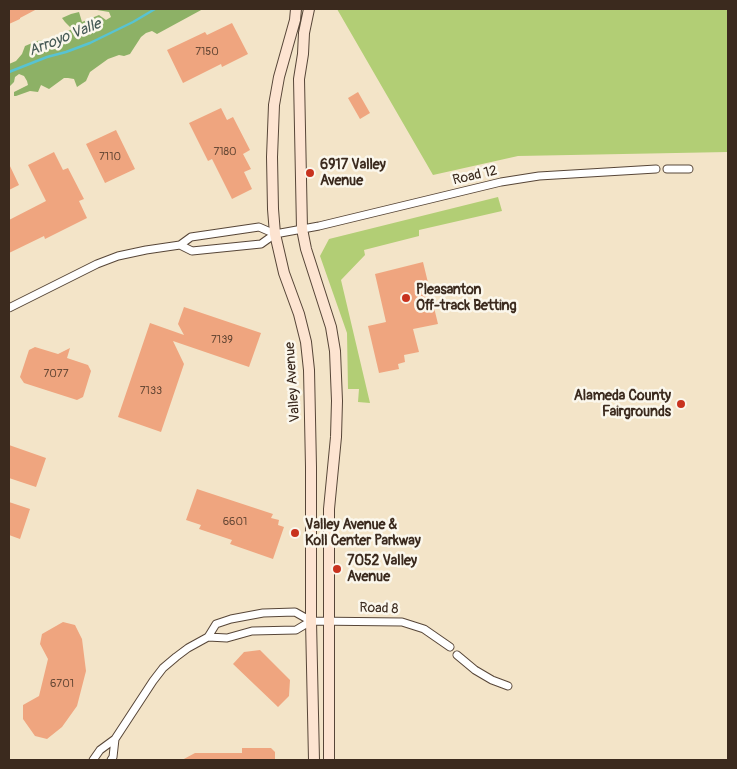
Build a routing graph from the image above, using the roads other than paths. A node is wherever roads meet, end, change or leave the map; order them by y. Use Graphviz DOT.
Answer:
graph roads {
  1 [pos="296,9"];
  2 [pos="309,9"];
  3 [pos="656,169"];
  4 [pos="667,169"];
  5 [pos="689,169"];
  6 [pos="302,229"];
  7 [pos="275,234"];
  8 [pos="180,245"];
  9 [pos="9,308"];
  10 [pos="311,621"];
  11 [pos="329,621"];
  12 [pos="208,637"];
  13 [pos="450,647"];
  14 [pos="457,655"];
  15 [pos="508,686"];
  16 [pos="116,739"];
  17 [pos="93,760"];
  18 [pos="111,760"];
  19 [pos="314,760"];
  20 [pos="329,760"];
  1 -- 7 [label="main road, Valley Avenue"];
  2 -- 6 [label="main road"];
  3 -- 6 [label="street, Road 12"];
  4 -- 5 [label="street"];
  6 -- 7 [label="street, Road 12"];
  6 -- 11 [label="main road"];
  7 -- 8 [label="street"];
  7 -- 8 [label="street"];
  7 -- 10 [label="main road, Valley Avenue"];
  8 -- 9 [label="street"];
  10 -- 11 [label="street, Road 8"];
  10 -- 12 [label="street"];
  10 -- 12 [label="street"];
  10 -- 19 [label="main road, Valley Avenue"];
  11 -- 13 [label="street, Road 8"];
  11 -- 20 [label="main road"];
  12 -- 16 [label="street"];
  14 -- 15 [label="street"];
  16 -- 17 [label="street"];
  16 -- 18 [label="street"];
}
